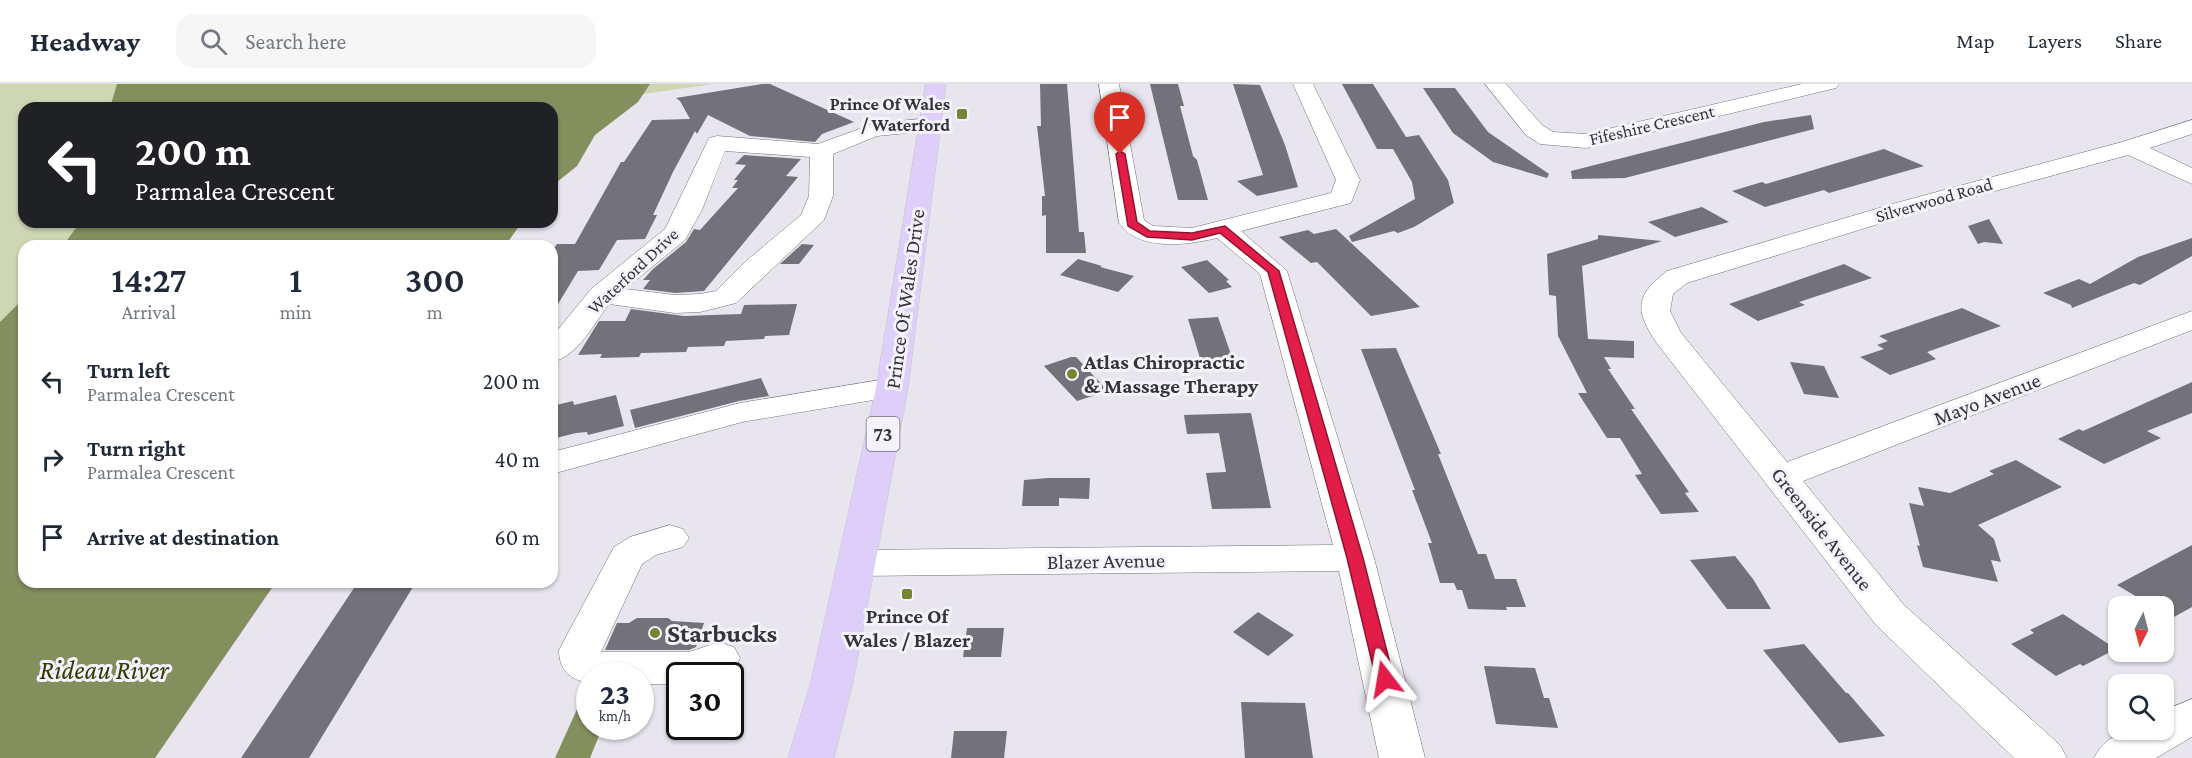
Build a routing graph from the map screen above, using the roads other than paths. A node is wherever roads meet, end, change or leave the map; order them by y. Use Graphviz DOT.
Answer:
graph roads {
  1 [pos="936,84"];
  2 [pos="1109,84"];
  3 [pos="1303,84"];
  4 [pos="1496,84"];
  5 [pos="1829,84"];
  6 [pos="929,125"];
  7 [pos="2192,127"];
  8 [pos="2130,147"];
  9 [pos="821,151"];
  10 [pos="2192,177"];
  11 [pos="1222,229"];
  12 [pos="1677,277"];
  13 [pos="601,296"];
  14 [pos="2192,320"];
  15 [pos="558,348"];
  16 [pos="892,388"];
  17 [pos="558,461"];
  18 [pos="1781,477"];
  19 [pos="670,538"];
  20 [pos="1355,558"];
  21 [pos="858,563"];
  22 [pos="719,658"];
  23 [pos="2192,716"];
  24 [pos="811,758"];
  25 [pos="1402,758"];
  26 [pos="2044,758"];
  27 [pos="2117,758"];
  1 -- 6 [label="main road, Prince Of Wales Drive / 73"];
  2 -- 11 [label="street"];
  3 -- 11 [label="street"];
  4 -- 5 [label="street, Fifeshire Crescent"];
  6 -- 9 [label="street"];
  6 -- 16 [label="main road, Prince Of Wales Drive / 73"];
  7 -- 8 [label="street, Silverwood Road"];
  8 -- 10 [label="street"];
  8 -- 12 [label="street, Silverwood Road"];
  9 -- 13 [label="street, Waterford Drive"];
  9 -- 13 [label="street"];
  11 -- 20 [label="street"];
  12 -- 18 [label="street, Greenside Avenue"];
  13 -- 15 [label="street, Waterford Drive"];
  14 -- 18 [label="street, Mayo Avenue"];
  16 -- 17 [label="street"];
  16 -- 21 [label="main road, Prince Of Wales Drive / 73"];
  18 -- 26 [label="street, Greenside Avenue"];
  19 -- 22 [label="street"];
  20 -- 21 [label="street, Blazer Avenue"];
  20 -- 25 [label="street"];
  21 -- 24 [label="main road, Prince Of Wales Drive / 73"];
  23 -- 27 [label="street"];
}
